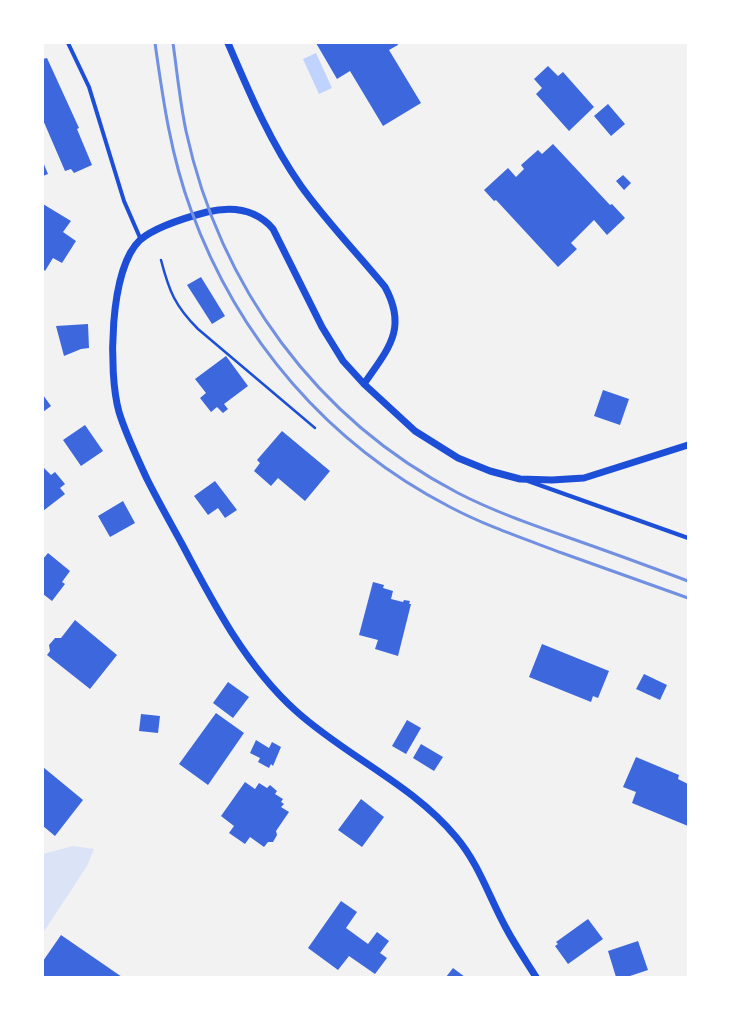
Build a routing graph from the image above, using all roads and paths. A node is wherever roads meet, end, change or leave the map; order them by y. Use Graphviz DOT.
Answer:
graph roads {
  1 [pos="68,43"];
  2 [pos="228,43"];
  3 [pos="141,240"];
  4 [pos="161,260"];
  5 [pos="364,384"];
  6 [pos="315,428"];
  7 [pos="688,445"];
  8 [pos="520,479"];
  9 [pos="688,538"];
  10 [pos="536,977"];
  1 -- 3 [label="street"];
  2 -- 5 [label="street"];
  3 -- 5 [label="street"];
  3 -- 10 [label="street"];
  4 -- 6 [label="path"];
  5 -- 8 [label="street"];
  7 -- 8 [label="street"];
  8 -- 9 [label="street"];
}
